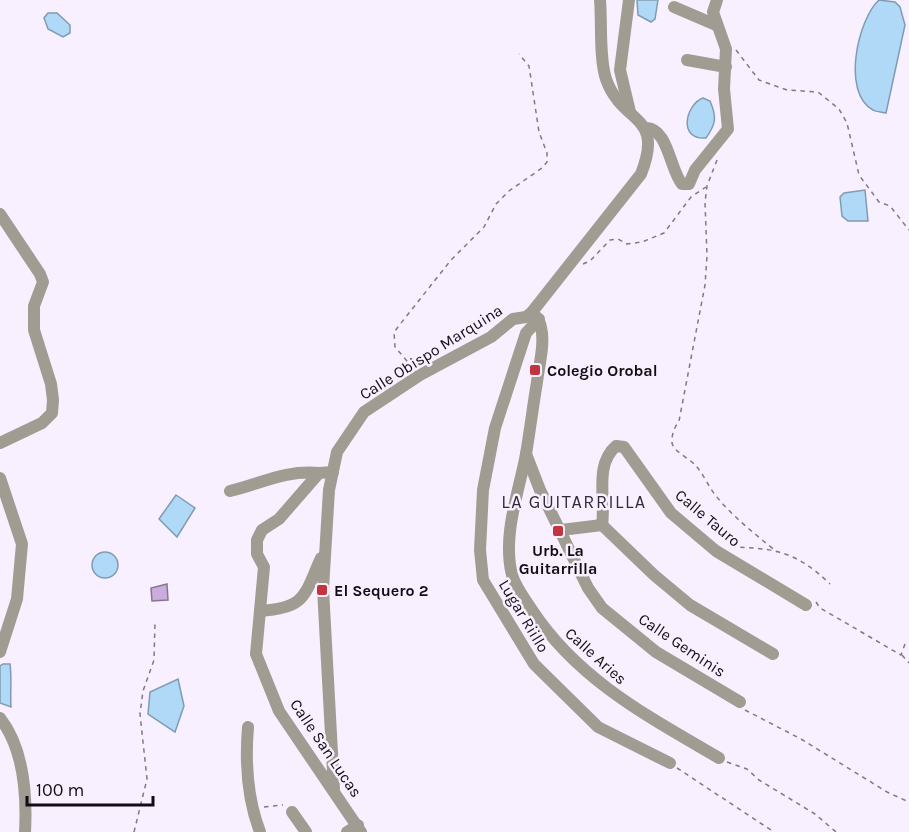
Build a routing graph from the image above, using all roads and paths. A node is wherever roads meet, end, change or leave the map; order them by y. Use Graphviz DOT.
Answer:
graph roads {
  1 [pos="600,0"];
  2 [pos="629,0"];
  3 [pos="717,0"];
  4 [pos="674,7"];
  5 [pos="716,25"];
  6 [pos="726,49"];
  7 [pos="519,54"];
  8 [pos="687,60"];
  9 [pos="726,67"];
  10 [pos="630,113"];
  11 [pos="646,128"];
  12 [pos="719,154"];
  13 [pos="707,186"];
  14 [pos="0,214"];
  15 [pos="909,230"];
  16 [pos="571,261"];
  17 [pos="535,316"];
  18 [pos="420,375"];
  19 [pos="0,443"];
  20 [pos="526,454"];
  21 [pos="333,472"];
  22 [pos="319,473"];
  23 [pos="0,478"];
  24 [pos="540,490"];
  25 [pos="230,491"];
  26 [pos="515,497"];
  27 [pos="602,525"];
  28 [pos="561,530"];
  29 [pos="324,551"];
  30 [pos="716,551"];
  31 [pos="777,552"];
  32 [pos="830,584"];
  33 [pos="793,597"];
  34 [pos="806,605"];
  35 [pos="260,611"];
  36 [pos="155,622"];
  37 [pos="909,643"];
  38 [pos="0,652"];
  39 [pos="773,654"];
  40 [pos="901,655"];
  41 [pos="909,663"];
  42 [pos="740,702"];
  43 [pos="0,718"];
  44 [pos="248,727"];
  45 [pos="719,758"];
  46 [pos="670,763"];
  47 [pos="334,789"];
  48 [pos="909,801"];
  49 [pos="292,812"];
  50 [pos="253,814"];
  51 [pos="355,830"];
  52 [pos="25,832"];
  53 [pos="134,832"];
  54 [pos="260,832"];
  55 [pos="306,832"];
  56 [pos="774,832"];
  57 [pos="836,832"];
  1 -- 10 [label="street"];
  2 -- 10 [label="street"];
  3 -- 5 [label="street"];
  4 -- 5 [label="street"];
  5 -- 6 [label="street"];
  6 -- 9 [label="street"];
  6 -- 15 [label="path"];
  7 -- 18 [label="path"];
  8 -- 9 [label="street"];
  9 -- 11 [label="street"];
  10 -- 11 [label="street"];
  11 -- 16 [label="street, Calle Obispo Marquina"];
  12 -- 13 [label="path"];
  13 -- 16 [label="path"];
  13 -- 31 [label="path"];
  14 -- 19 [label="street"];
  16 -- 17 [label="street, Calle Obispo Marquina"];
  17 -- 18 [label="street, Calle Obispo Marquina"];
  17 -- 20 [label="street, Calle Aries"];
  17 -- 46 [label="street, Lugar Riillo"];
  18 -- 21 [label="street, Calle Obispo Marquina"];
  20 -- 24 [label="street, Calle Geminis"];
  20 -- 26 [label="street, Calle Aries"];
  21 -- 22 [label="street"];
  21 -- 29 [label="street, Calle Obispo Marquina"];
  22 -- 25 [label="street"];
  22 -- 35 [label="street, Calle San Lucas"];
  23 -- 38 [label="street"];
  24 -- 26 [label="street"];
  24 -- 28 [label="street, Calle Geminis"];
  26 -- 45 [label="street, Calle Aries"];
  27 -- 28 [label="street"];
  27 -- 30 [label="street, Calle Tauro"];
  27 -- 39 [label="street"];
  28 -- 42 [label="street, Calle Geminis"];
  29 -- 35 [label="street"];
  29 -- 47 [label="street, Calle Obispo Marquina"];
  30 -- 31 [label="path"];
  30 -- 33 [label="street, Calle Tauro"];
  31 -- 32 [label="path"];
  33 -- 34 [label="street, Calle Tauro"];
  33 -- 40 [label="path"];
  35 -- 47 [label="street, Calle San Lucas"];
  36 -- 53 [label="path"];
  37 -- 40 [label="path"];
  40 -- 41 [label="path"];
  42 -- 48 [label="path"];
  43 -- 52 [label="street"];
  44 -- 50 [label="street"];
  45 -- 57 [label="path"];
  46 -- 56 [label="path"];
  47 -- 51 [label="street, Calle San Lucas"];
  49 -- 50 [label="path"];
  49 -- 55 [label="street"];
  50 -- 54 [label="street"];
}
